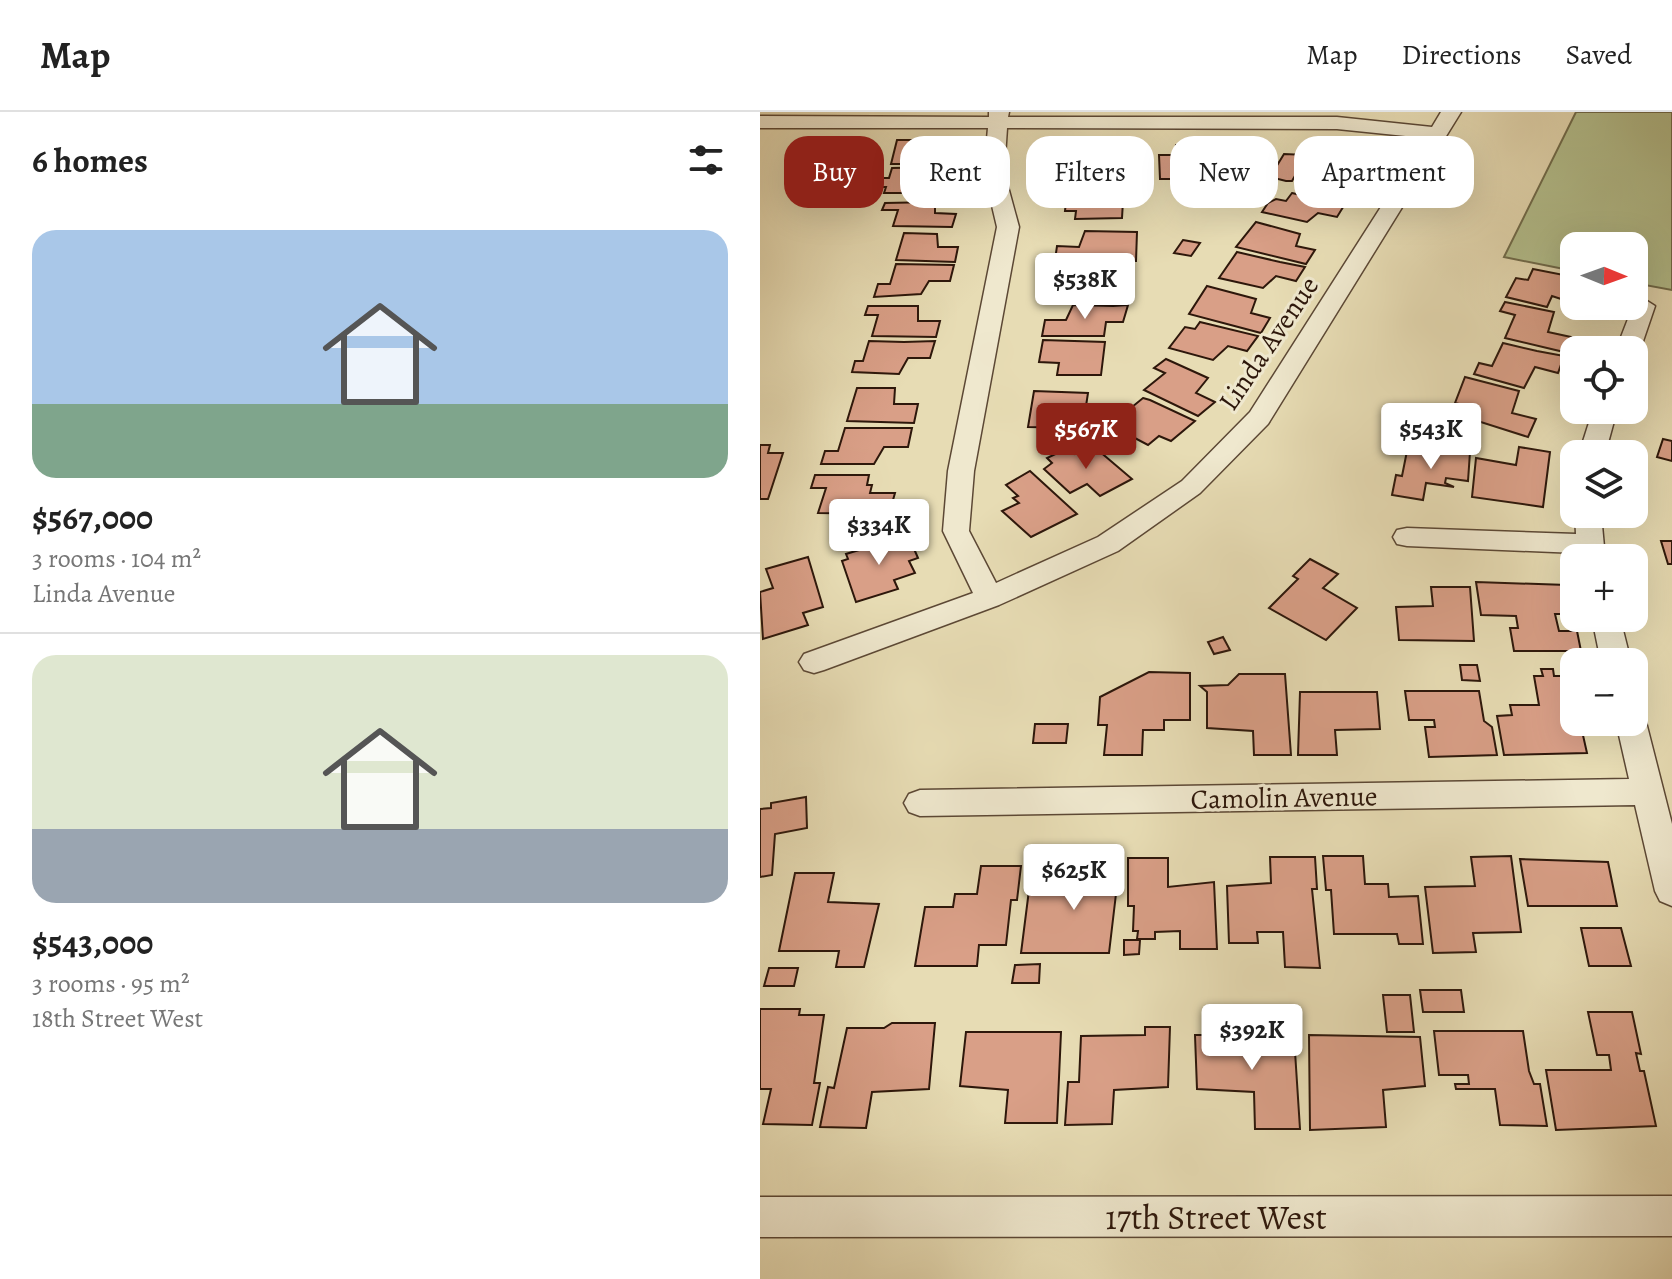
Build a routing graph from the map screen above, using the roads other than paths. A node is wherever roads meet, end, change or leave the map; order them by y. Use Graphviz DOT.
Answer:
graph roads {
  1 [pos="998,117"];
  2 [pos="760,122"];
  3 [pos="1444,122"];
  4 [pos="1407,537"];
  5 [pos="1560,549"];
  6 [pos="989,598"];
  7 [pos="814,662"];
  8 [pos="1634,736"];
  9 [pos="1648,792"];
  10 [pos="920,803"];
  11 [pos="1672,891"];
  12 [pos="1672,1216"];
  13 [pos="760,1217"];
  1 -- 2 [label="street"];
  1 -- 3 [label="street"];
  1 -- 6 [label="street"];
  3 -- 6 [label="street, Linda Avenue"];
  4 -- 5 [label="street"];
  6 -- 7 [label="street, Linda Avenue"];
  8 -- 9 [label="street"];
  9 -- 10 [label="street, Camolin Avenue"];
  9 -- 11 [label="street"];
  12 -- 13 [label="street, 17th Street West"];
}
